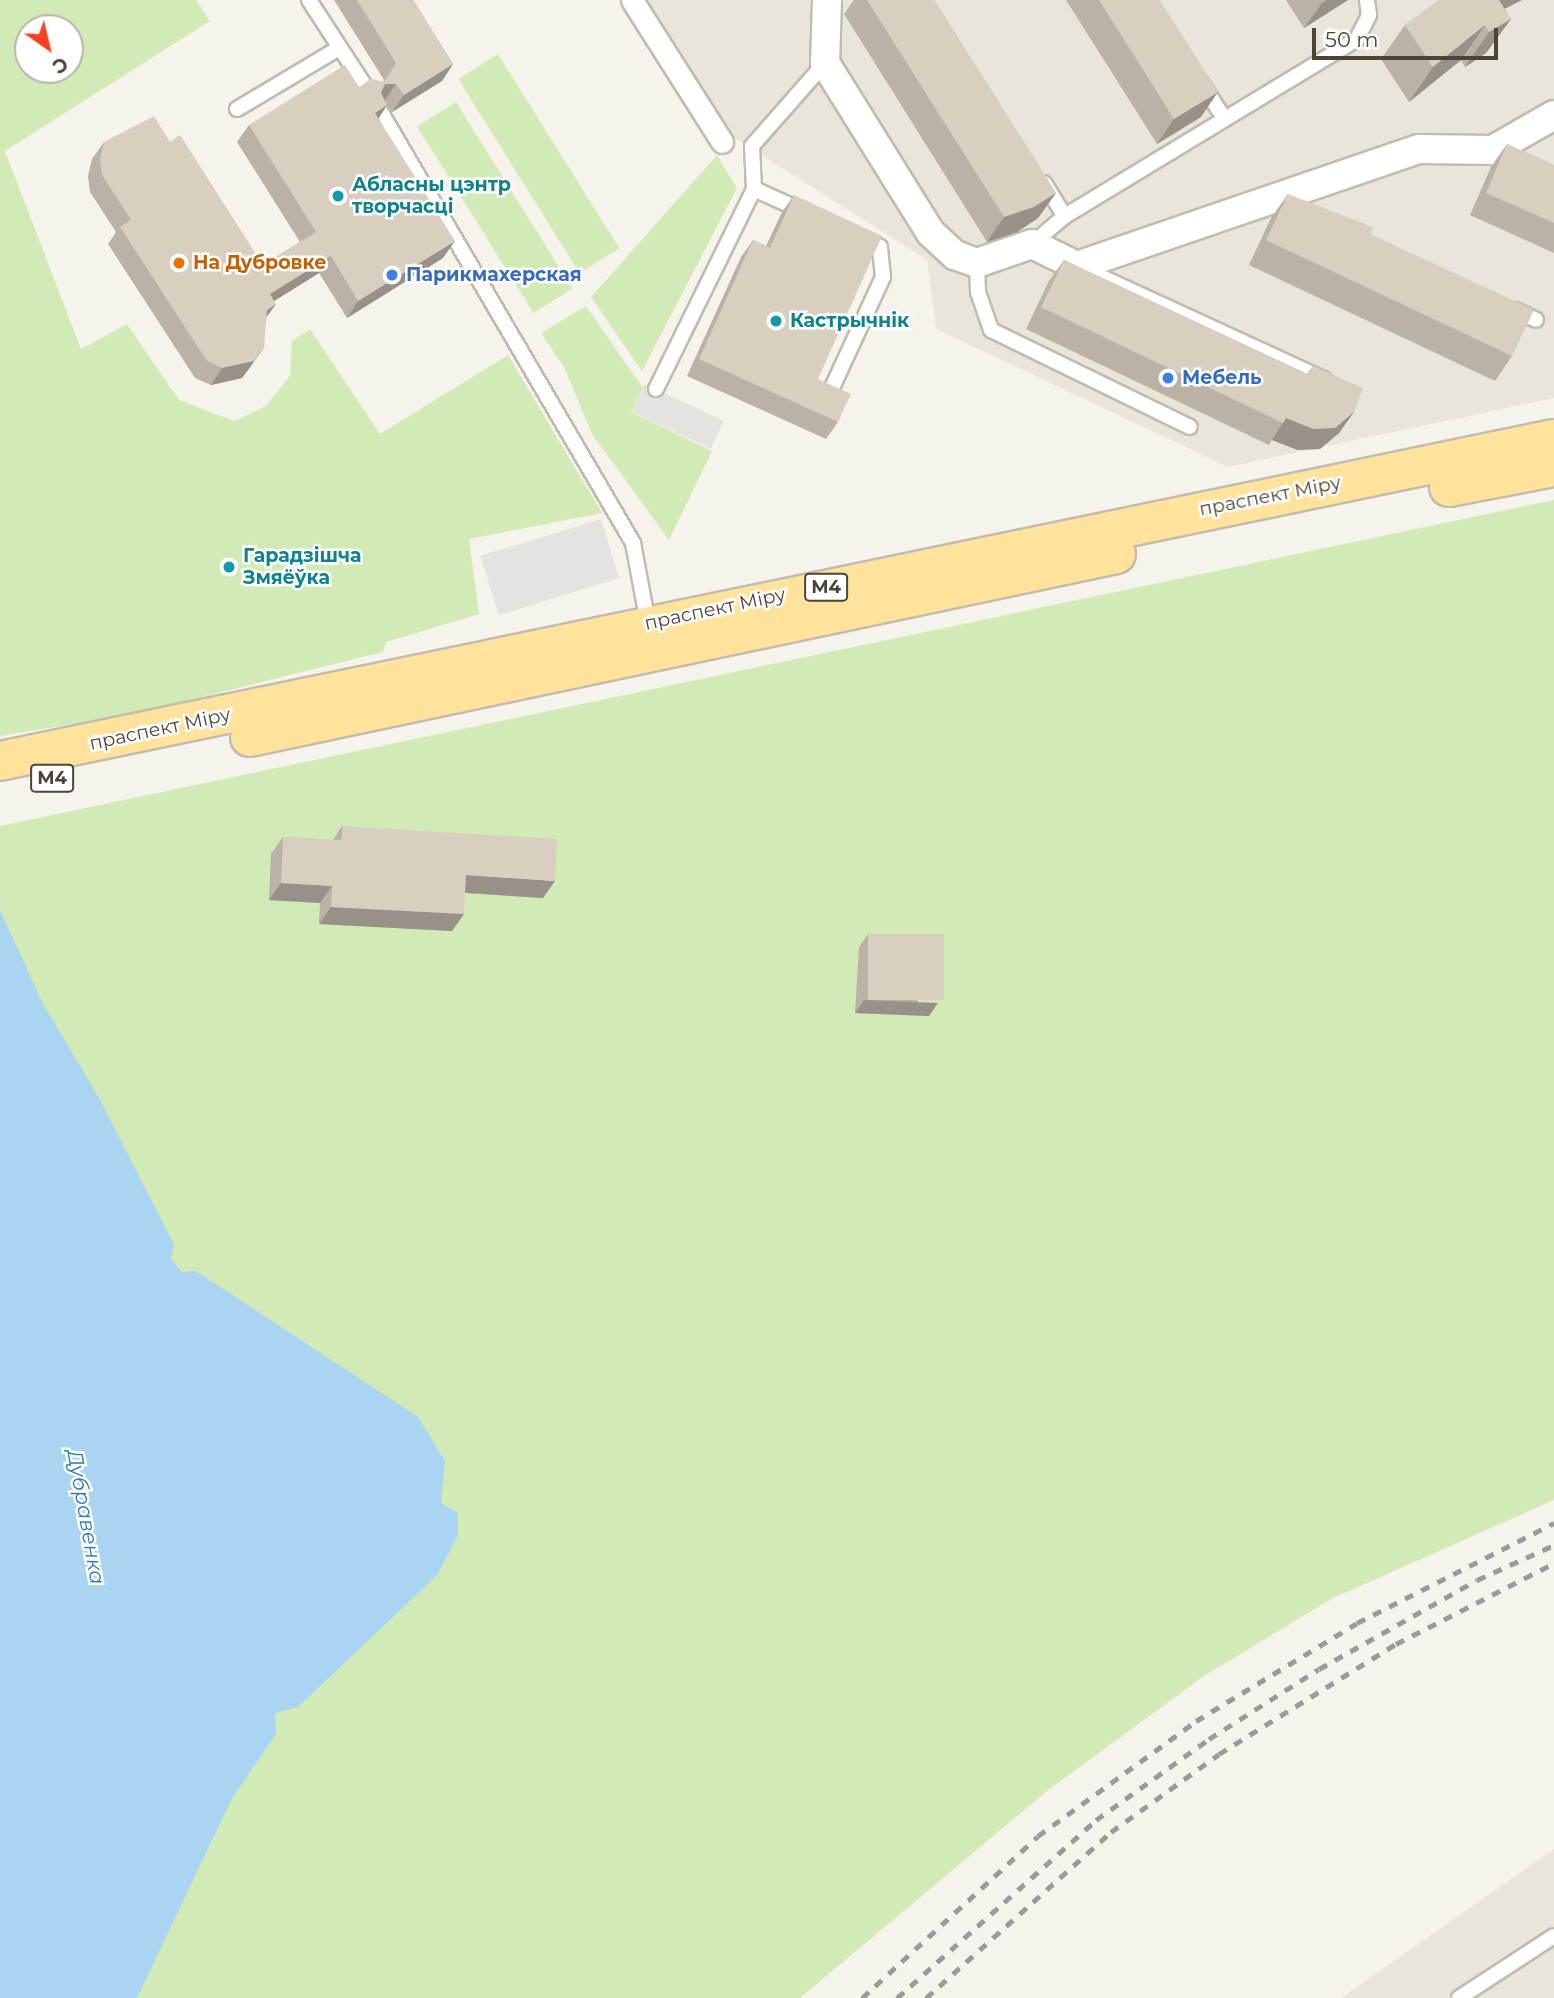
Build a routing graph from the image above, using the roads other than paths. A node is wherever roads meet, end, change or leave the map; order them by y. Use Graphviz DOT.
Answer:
graph roads {
  1 [pos="309,0"];
  2 [pos="632,0"];
  3 [pos="827,0"];
  4 [pos="1367,0"];
  5 [pos="339,48"];
  6 [pos="825,63"];
  7 [pos="1190,64"];
  8 [pos="368,90"];
  9 [pos="237,109"];
  10 [pos="379,109"];
  11 [pos="1554,115"];
  12 [pos="1224,118"];
  13 [pos="722,142"];
  14 [pos="1035,170"];
  15 [pos="754,189"];
  16 [pos="1065,216"];
  17 [pos="817,218"];
  18 [pos="843,230"];
  19 [pos="1032,244"];
  20 [pos="977,263"];
  21 [pos="1077,266"];
  22 [pos="1500,303"];
  23 [pos="1536,320"];
  24 [pos="1341,387"];
  25 [pos="656,389"];
  26 [pos="831,390"];
  27 [pos="1191,427"];
  28 [pos="1554,439"];
  29 [pos="1554,467"];
  30 [pos="648,623"];
  31 [pos="102,755"];
  32 [pos="0,761"];
  33 [pos="0,788"];
  34 [pos="1554,1936"];
  35 [pos="1459,1998"];
  1 -- 5 [label="lane"];
  2 -- 13 [label="street"];
  3 -- 6 [label="street"];
  4 -- 12 [label="lane"];
  5 -- 8 [label="lane"];
  5 -- 9 [label="lane"];
  6 -- 15 [label="lane"];
  6 -- 20 [label="street"];
  7 -- 12 [label="lane"];
  10 -- 30 [label="lane"];
  11 -- 21 [label="street"];
  12 -- 16 [label="lane"];
  14 -- 16 [label="lane"];
  15 -- 17 [label="lane"];
  15 -- 25 [label="lane"];
  16 -- 19 [label="lane"];
  18 -- 26 [label="lane"];
  19 -- 20 [label="street"];
  19 -- 21 [label="street"];
  20 -- 27 [label="lane"];
  21 -- 24 [label="lane"];
  22 -- 23 [label="lane"];
  28 -- 30 [label="main road, праспект Міру / М4"];
  29 -- 31 [label="main road, праспект Міру / М4"];
  30 -- 31 [label="main road, праспект Міру / М4"];
  31 -- 32 [label="main road, праспект Міру / М4"];
  31 -- 33 [label="main road, праспект Міру / М4"];
  34 -- 35 [label="lane"];
}
